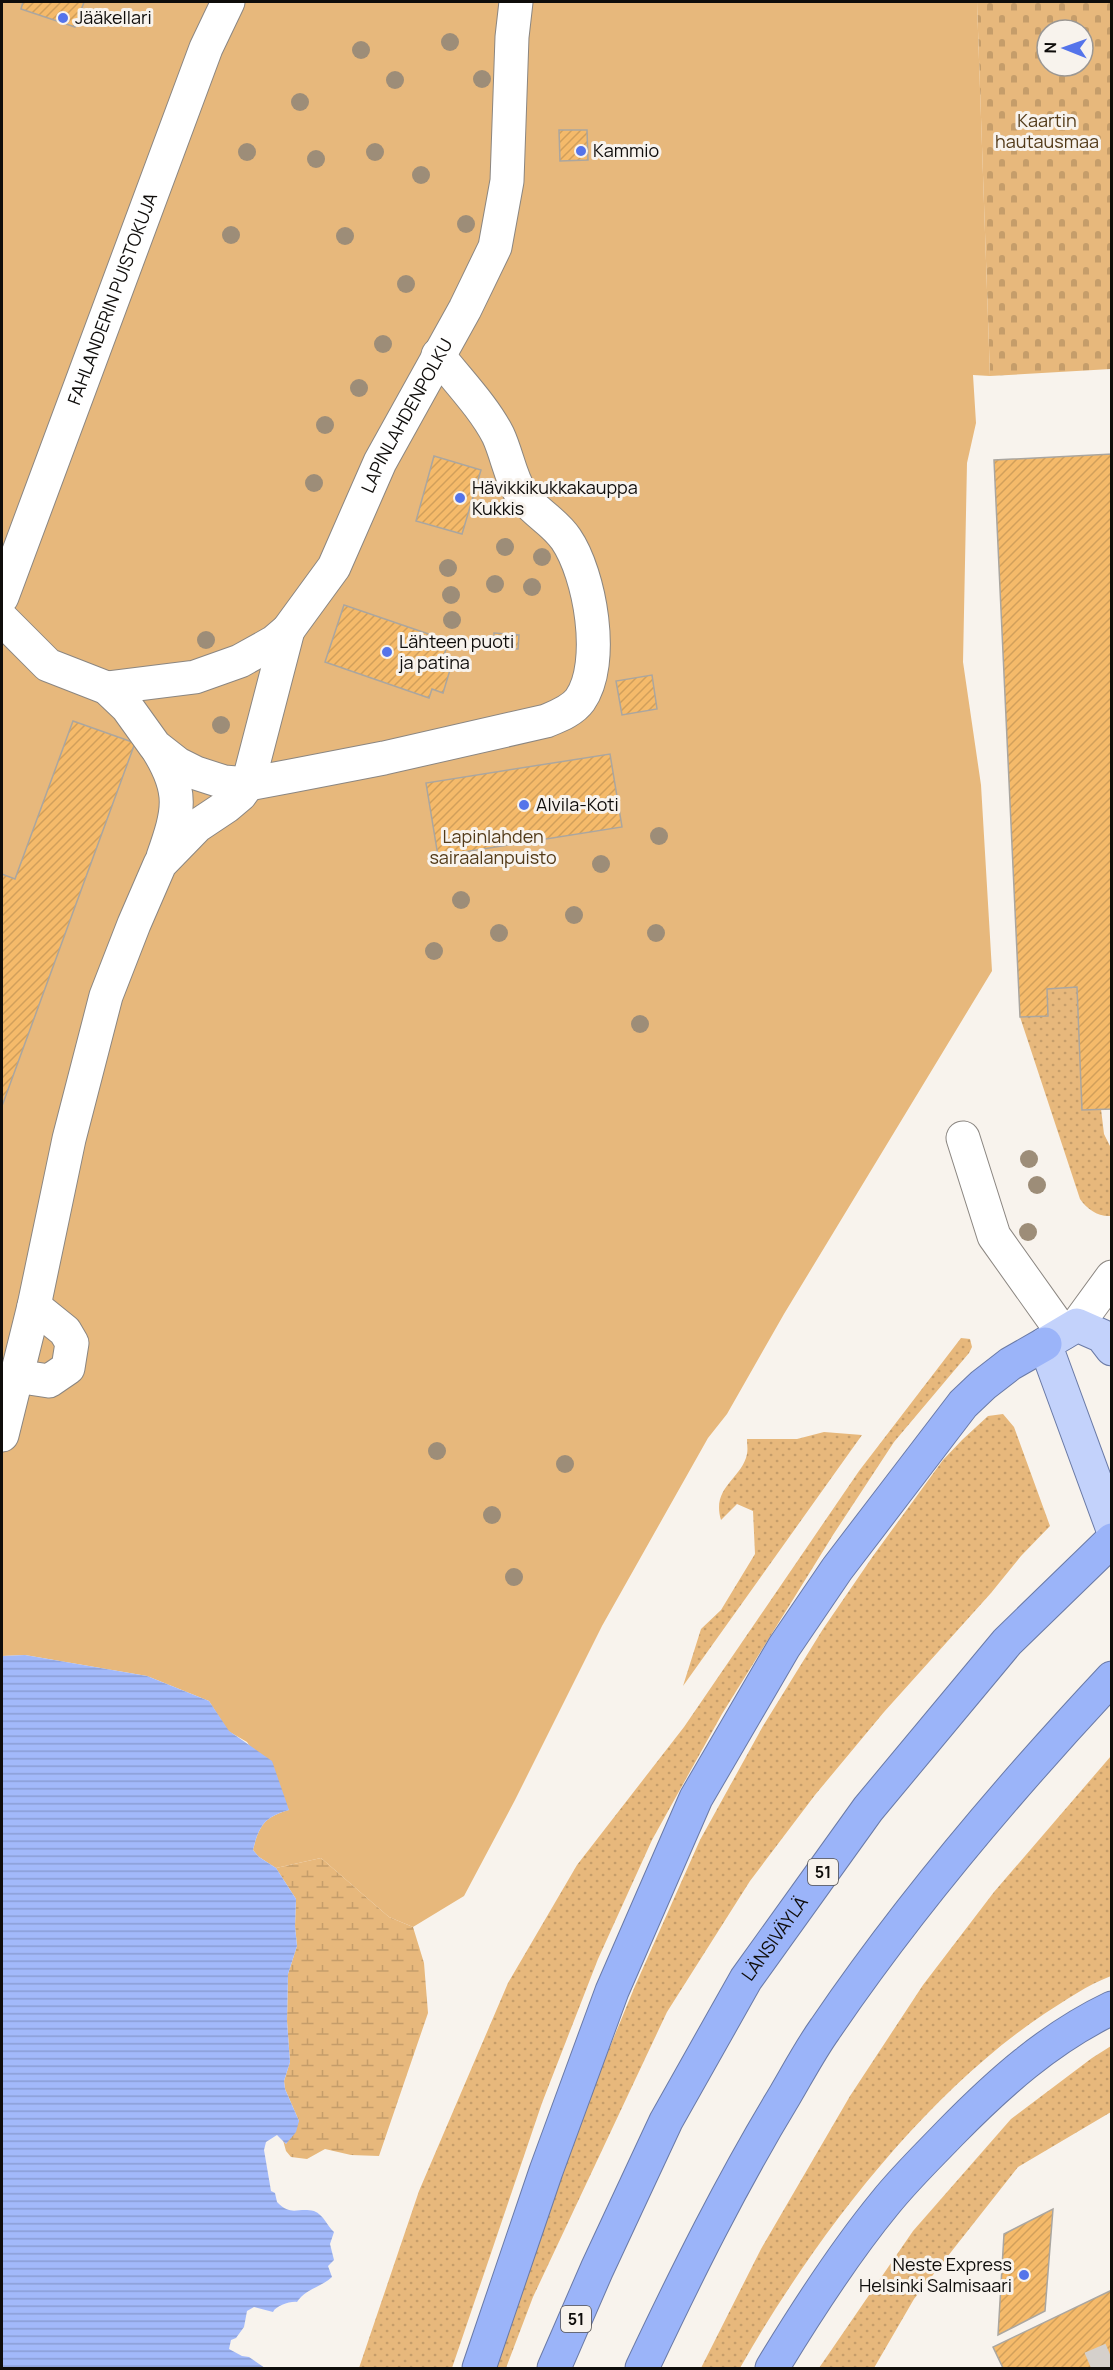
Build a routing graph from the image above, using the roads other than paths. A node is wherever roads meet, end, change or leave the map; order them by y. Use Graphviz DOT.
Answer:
graph roads {
  1 [pos="228,2"];
  2 [pos="516,2"];
  3 [pos="438,355"];
  4 [pos="6,585"];
  5 [pos="2,619"];
  6 [pos="288,630"];
  7 [pos="107,688"];
  8 [pos="155,746"];
  9 [pos="248,784"];
  10 [pos="160,864"];
  11 [pos="963,1138"];
  12 [pos="1112,1277"];
  13 [pos="1112,1305"];
  14 [pos="34,1306"];
  15 [pos="1061,1334"];
  16 [pos="1112,1348"];
  17 [pos="16,1376"];
  18 [pos="2,1435"];
  19 [pos="1112,1527"];
  20 [pos="1112,1540"];
  21 [pos="1112,1678"];
  22 [pos="1112,2008"];
  23 [pos="478,2368"];
  24 [pos="554,2368"];
  25 [pos="642,2368"];
  26 [pos="772,2368"];
  1 -- 4 [label="lane, FAHLANDERIN PUISTOKUJA"];
  2 -- 3 [label="lane, LAPINLAHDENPOLKU"];
  3 -- 6 [label="lane, LAPINLAHDENPOLKU"];
  3 -- 9 [label="lane"];
  5 -- 7 [label="lane"];
  6 -- 7 [label="lane, LAPINLAHDENPOLKU"];
  6 -- 9 [label="lane"];
  7 -- 8 [label="lane"];
  8 -- 9 [label="lane"];
  8 -- 10 [label="lane"];
  9 -- 10 [label="lane"];
  10 -- 14 [label="lane"];
  11 -- 15 [label="lane"];
  12 -- 15 [label="lane"];
  13 -- 15 [label="lane"];
  14 -- 17 [label="lane"];
  14 -- 17 [label="lane"];
  15 -- 16 [label="main road"];
  15 -- 19 [label="main road"];
  15 -- 23 [label="highway"];
  17 -- 18 [label="lane"];
  20 -- 24 [label="highway, LÄNSIVÄYLÄ / 51"];
  21 -- 25 [label="highway"];
  22 -- 26 [label="highway"];
}
